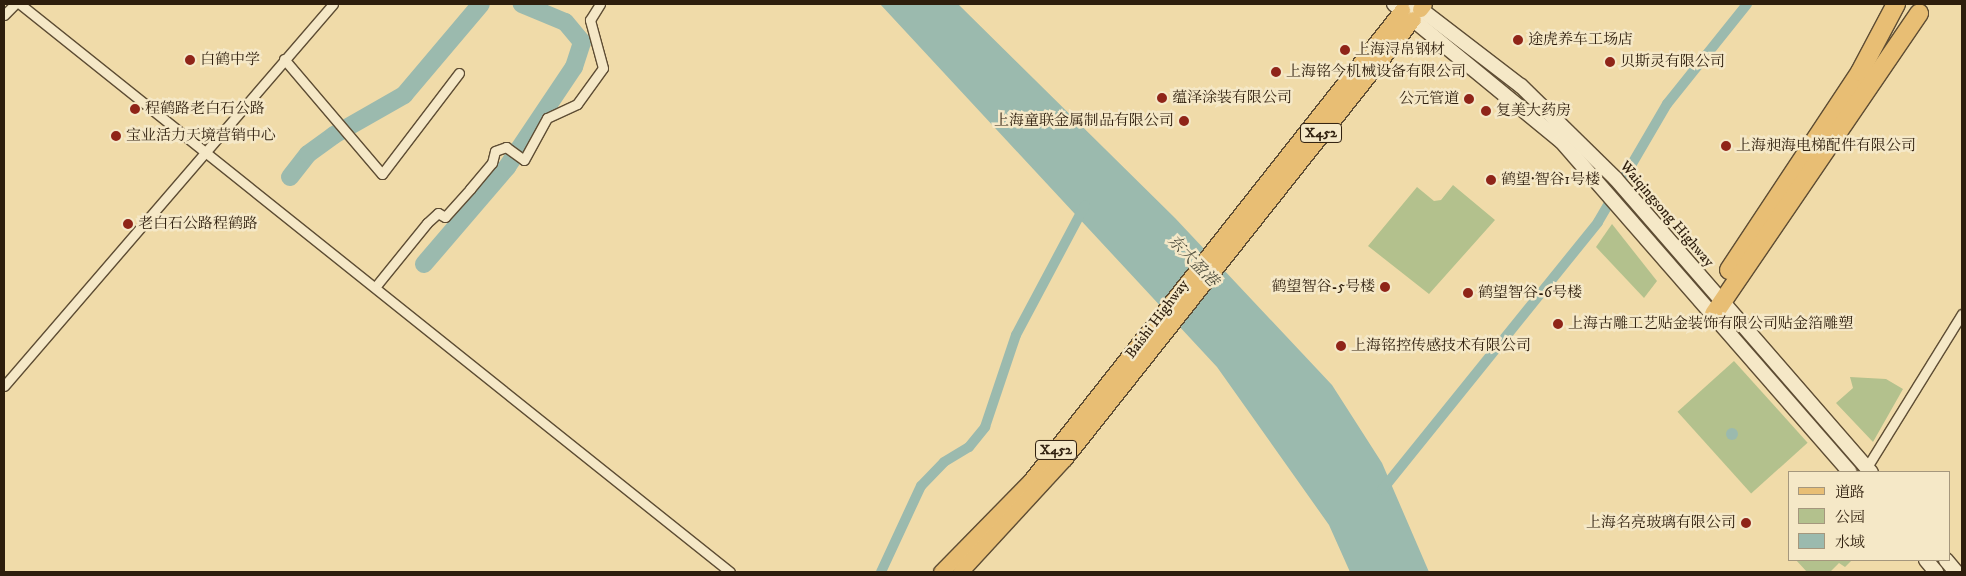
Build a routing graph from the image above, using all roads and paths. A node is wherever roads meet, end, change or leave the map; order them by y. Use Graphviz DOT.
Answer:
graph roads {
  1 [pos="15,4"];
  2 [pos="20,4"];
  3 [pos="333,4"];
  4 [pos="600,4"];
  5 [pos="1896,4"];
  6 [pos="1410,8"];
  7 [pos="1919,13"];
  8 [pos="4,15"];
  9 [pos="284,59"];
  10 [pos="459,73"];
  11 [pos="208,150"];
  12 [pos="1611,184"];
  13 [pos="376,286"];
  14 [pos="1714,303"];
  15 [pos="1962,314"];
  16 [pos="1163,320"];
  17 [pos="4,386"];
  18 [pos="1869,470"];
  19 [pos="1849,471"];
  20 [pos="1927,561"];
  21 [pos="1947,561"];
  22 [pos="730,572"];
  23 [pos="941,572"];
  24 [pos="960,572"];
  25 [pos="1936,572"];
  26 [pos="1956,572"];
  1 -- 8 [label="street"];
  2 -- 11 [label="street"];
  3 -- 9 [label="street"];
  4 -- 13 [label="street"];
  5 -- 14 [label="highway"];
  6 -- 12 [label="main road, Waiqingsong Highway"];
  6 -- 16 [label="main road, Baishi Highway / X452"];
  7 -- 14 [label="highway"];
  9 -- 10 [label="street"];
  9 -- 11 [label="street"];
  11 -- 13 [label="street"];
  11 -- 17 [label="street"];
  12 -- 14 [label="main road, Waiqingsong Highway"];
  12 -- 14 [label="main road, Waiqingsong Highway"];
  13 -- 22 [label="street"];
  14 -- 18 [label="main road, Waiqingsong Highway"];
  14 -- 19 [label="main road, Waiqingsong Highway"];
  15 -- 18 [label="street"];
  16 -- 23 [label="main road, Baishi Highway / X452"];
  16 -- 24 [label="main road, Baishi Highway / X452"];
  20 -- 25 [label="main road"];
  21 -- 26 [label="main road"];
}
